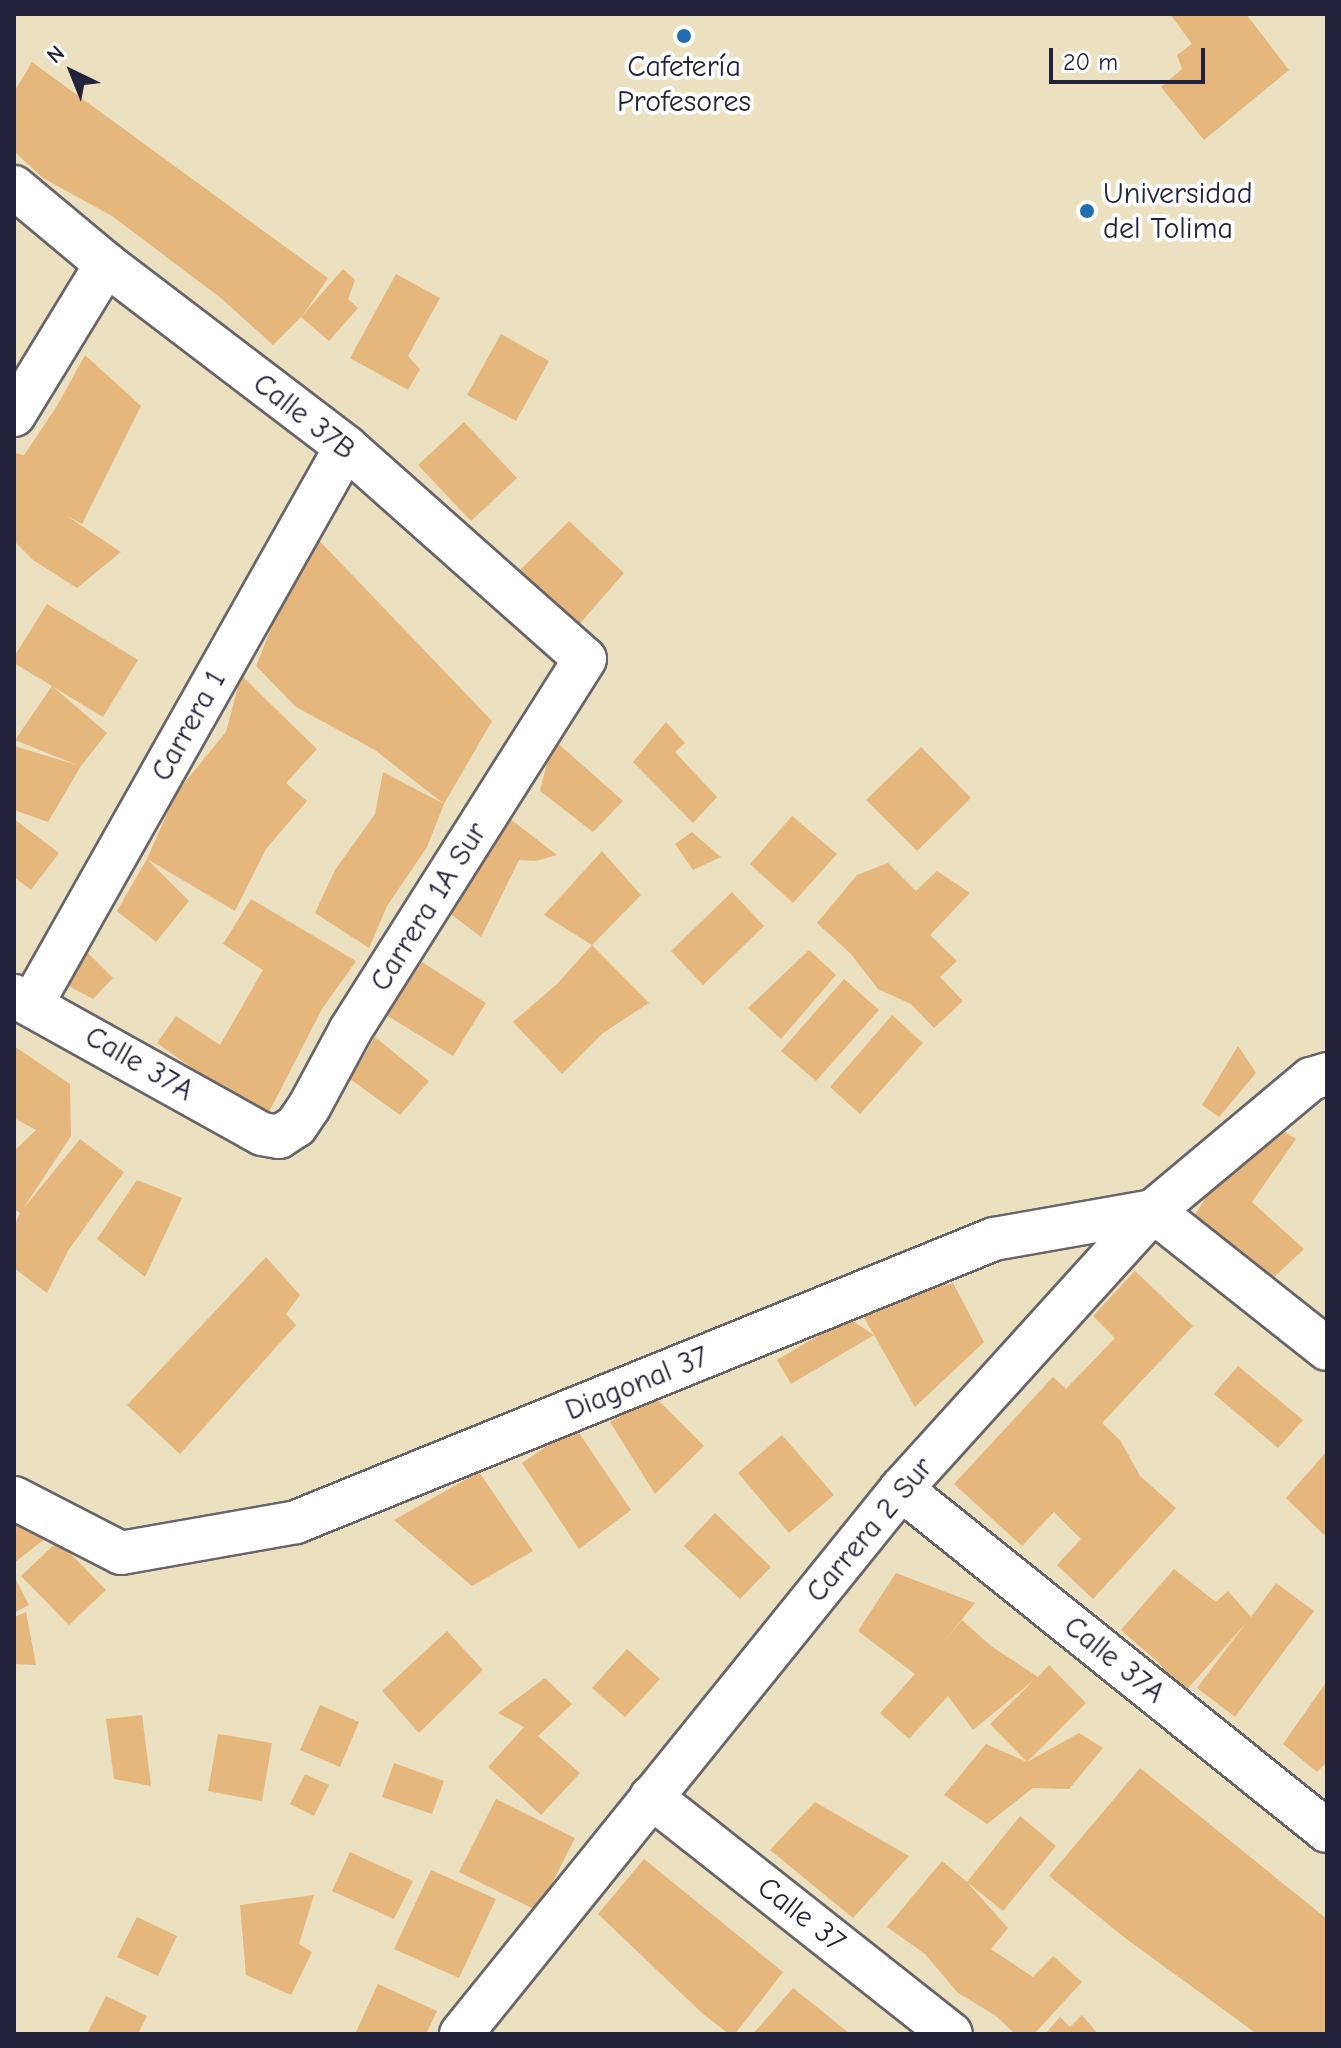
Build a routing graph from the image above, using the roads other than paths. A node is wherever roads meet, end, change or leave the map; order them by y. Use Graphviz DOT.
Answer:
graph roads {
  1 [pos="14,187"];
  2 [pos="106,264"];
  3 [pos="14,415"];
  4 [pos="346,447"];
  5 [pos="585,659"];
  6 [pos="23,1000"];
  7 [pos="1327,1074"];
  8 [pos="262,1134"];
  9 [pos="1153,1211"];
  10 [pos="1327,1349"];
  11 [pos="901,1489"];
  12 [pos="14,1498"];
  13 [pos="651,1797"];
  14 [pos="1327,1831"];
  15 [pos="461,2034"];
  16 [pos="951,2034"];
  1 -- 2 [label="street, Calle 37B"];
  2 -- 3 [label="street"];
  2 -- 4 [label="street, Calle 37B"];
  4 -- 5 [label="street, Calle 37B"];
  4 -- 6 [label="street, Carrera 1"];
  5 -- 8 [label="street, Carrera 1A Sur"];
  6 -- 8 [label="street, Calle 37A"];
  7 -- 9 [label="street, Carrera 2 Sur"];
  9 -- 10 [label="street"];
  9 -- 11 [label="street, Carrera 2 Sur"];
  9 -- 12 [label="street, Diagonal 37"];
  11 -- 13 [label="street, Carrera 2 Sur"];
  11 -- 14 [label="street, Calle 37A"];
  13 -- 15 [label="street, Carrera 2 Sur"];
  13 -- 16 [label="street, Calle 37"];
}
